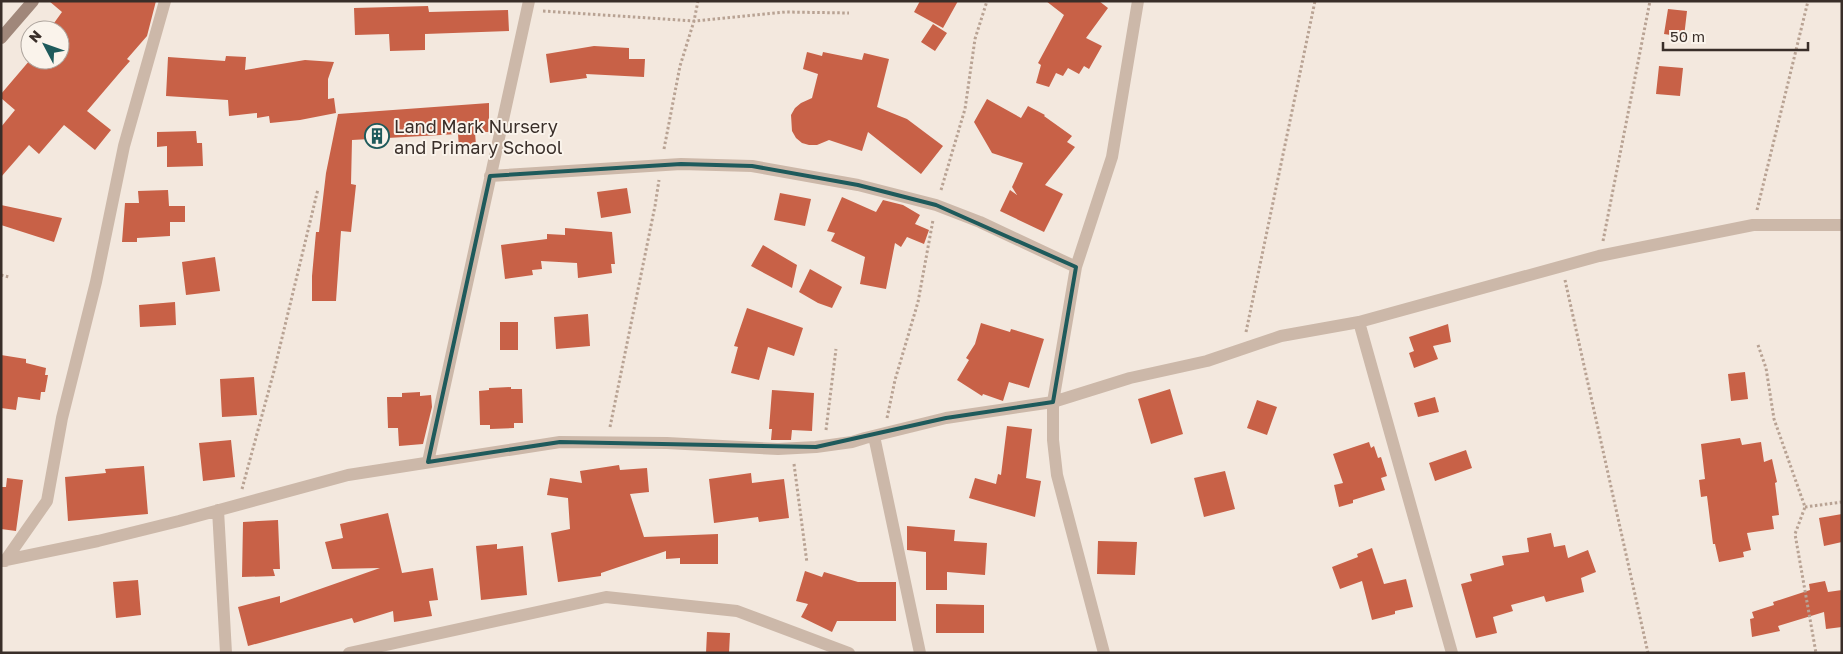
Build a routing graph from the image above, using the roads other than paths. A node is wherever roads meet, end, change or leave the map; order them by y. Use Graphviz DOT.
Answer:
graph roads {
  1 [pos="33,1"];
  2 [pos="165,1"];
  3 [pos="1138,1"];
  4 [pos="528,6"];
  5 [pos="1,38"];
  6 [pos="490,176"];
  7 [pos="1842,225"];
  8 [pos="1076,267"];
  9 [pos="1360,322"];
  10 [pos="1053,402"];
  11 [pos="874,436"];
  12 [pos="428,462"];
  13 [pos="218,510"];
  14 [pos="3,561"];
  15 [pos="226,653"];
  16 [pos="349,653"];
  17 [pos="849,653"];
  18 [pos="920,653"];
  19 [pos="1104,653"];
  20 [pos="1452,653"];
  1 -- 5 [label="main road"];
  2 -- 14 [label="street"];
  3 -- 8 [label="street"];
  4 -- 6 [label="street"];
  6 -- 8 [label="street"];
  6 -- 12 [label="street"];
  7 -- 9 [label="street"];
  8 -- 10 [label="street"];
  9 -- 10 [label="street"];
  9 -- 20 [label="street"];
  10 -- 11 [label="street"];
  10 -- 19 [label="street"];
  11 -- 12 [label="street"];
  11 -- 18 [label="street"];
  12 -- 13 [label="street"];
  13 -- 14 [label="street"];
  13 -- 15 [label="street"];
  16 -- 17 [label="street"];
}
